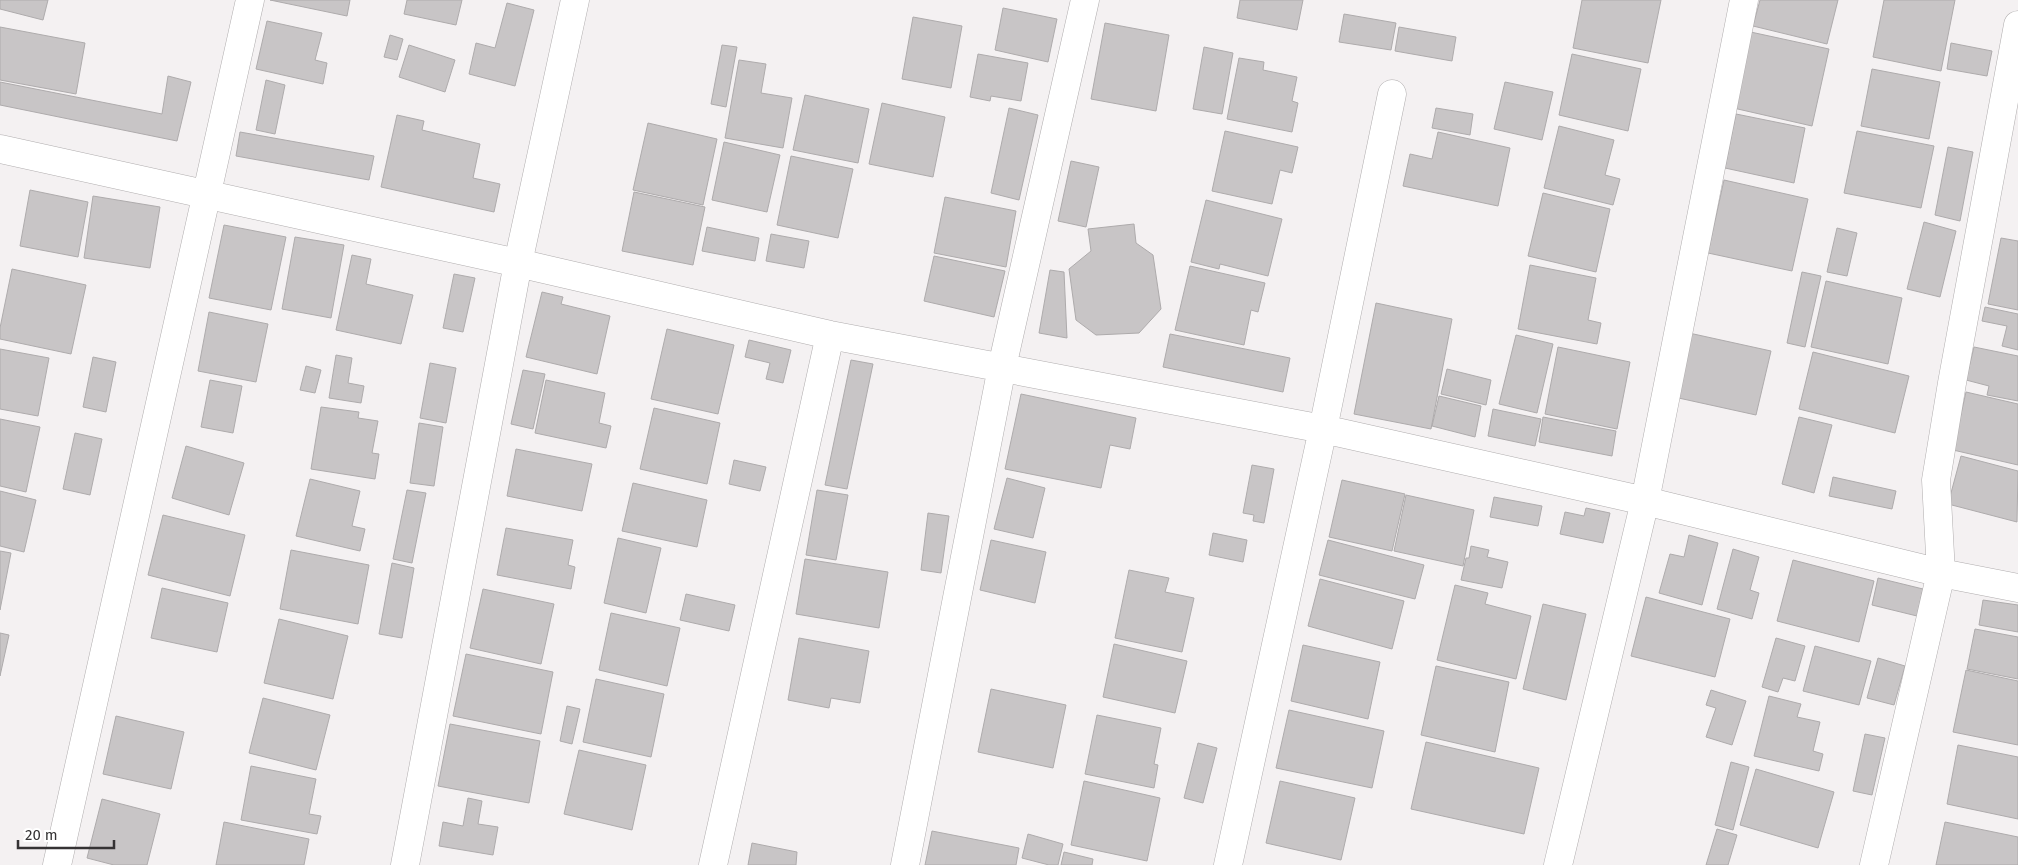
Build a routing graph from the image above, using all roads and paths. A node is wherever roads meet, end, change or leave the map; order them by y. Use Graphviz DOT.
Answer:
graph roads {
  1 [pos="250,0"];
  2 [pos="575,0"];
  3 [pos="1085,0"];
  4 [pos="1744,0"];
  5 [pos="2018,25"];
  6 [pos="1392,94"];
  7 [pos="0,149"];
  8 [pos="208,195"];
  9 [pos="518,263"];
  10 [pos="830,335"];
  11 [pos="1002,367"];
  12 [pos="1322,429"];
  13 [pos="1646,501"];
  14 [pos="1941,573"];
  15 [pos="2018,588"];
  16 [pos="58,865"];
  17 [pos="404,865"];
  18 [pos="713,865"];
  19 [pos="905,865"];
  20 [pos="1228,865"];
  21 [pos="1558,865"];
  22 [pos="1874,865"];
  1 -- 8 [label="street"];
  2 -- 9 [label="street"];
  3 -- 11 [label="street"];
  4 -- 13 [label="street"];
  5 -- 14 [label="street"];
  6 -- 12 [label="street"];
  7 -- 8 [label="street"];
  8 -- 9 [label="street"];
  8 -- 16 [label="street"];
  9 -- 10 [label="street"];
  9 -- 17 [label="street"];
  10 -- 11 [label="street"];
  10 -- 18 [label="street"];
  11 -- 12 [label="street"];
  11 -- 19 [label="street"];
  12 -- 13 [label="street"];
  12 -- 20 [label="street"];
  13 -- 14 [label="street"];
  13 -- 21 [label="street"];
  14 -- 15 [label="street"];
  14 -- 22 [label="street"];
}
